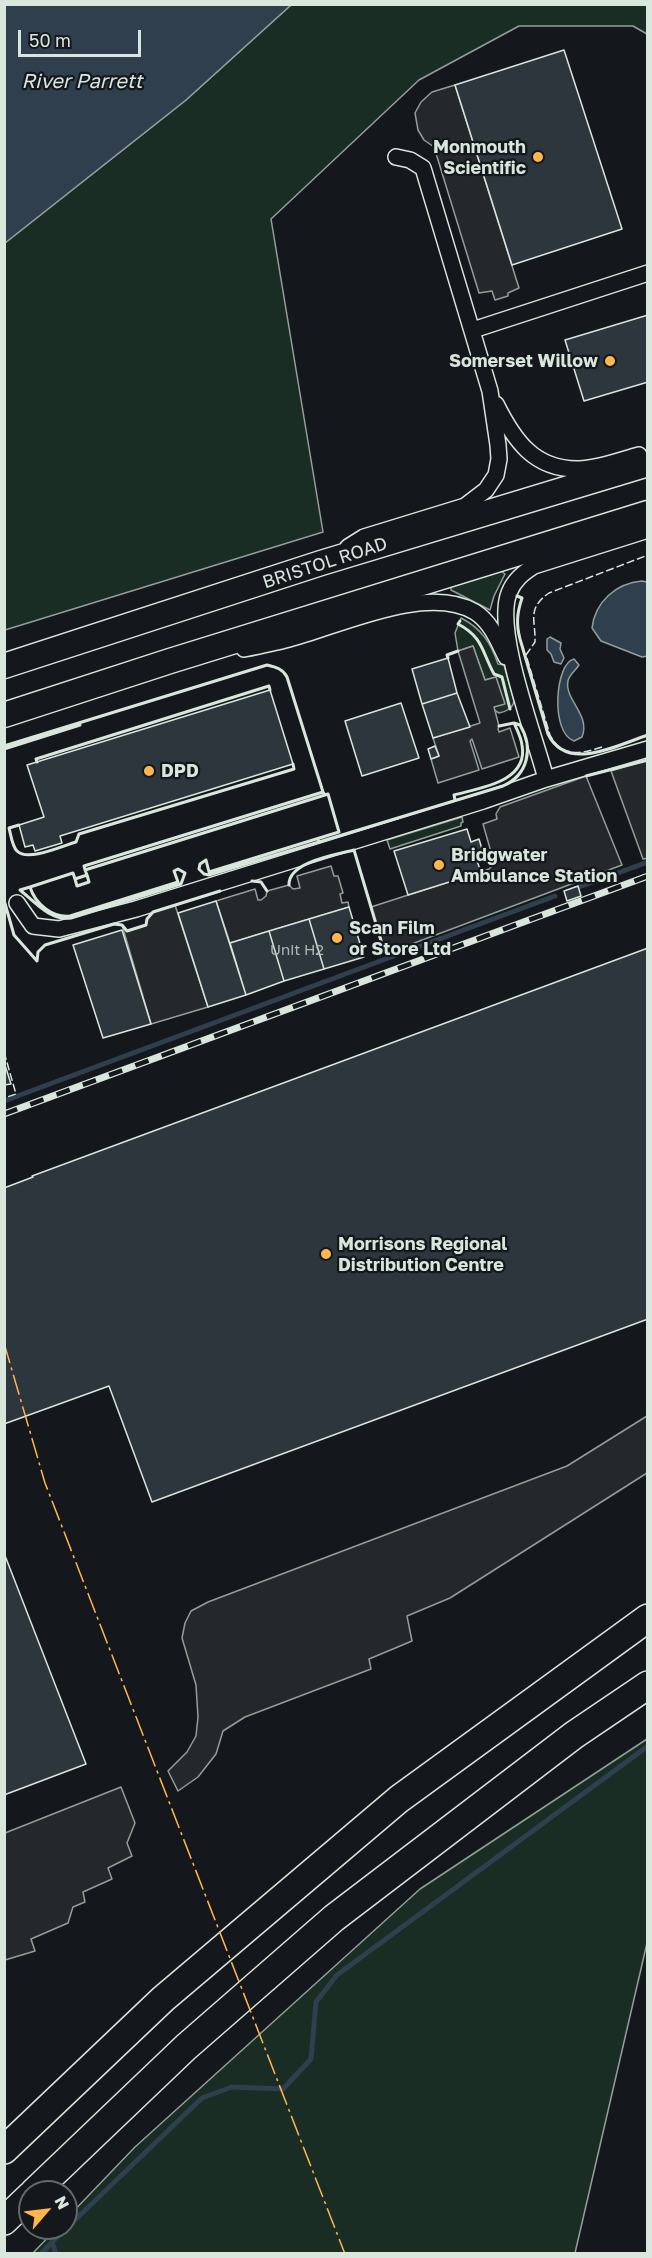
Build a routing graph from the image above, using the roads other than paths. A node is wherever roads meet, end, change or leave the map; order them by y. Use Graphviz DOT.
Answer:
graph roads {
  1 [pos="396,157"];
  2 [pos="648,273"];
  3 [pos="473,330"];
  4 [pos="490,391"];
  5 [pos="648,453"];
  6 [pos="648,464"];
  7 [pos="648,513"];
  8 [pos="648,530"];
  9 [pos="321,563"];
  10 [pos="4,666"];
  11 [pos="144,670"];
  12 [pos="516,675"];
  13 [pos="4,715"];
  14 [pos="648,749"];
  15 [pos="546,778"];
  16 [pos="17,903"];
  17 [pos="648,1618"];
  18 [pos="648,1685"];
  19 [pos="4,2150"];
  20 [pos="47,2180"];
  21 [pos="18,2208"];
  22 [pos="4,2221"];
  1 -- 3 [label="street"];
  2 -- 3 [label="street"];
  3 -- 4 [label="street"];
  4 -- 5 [label="street"];
  4 -- 9 [label="street"];
  6 -- 9 [label="main road, BRISTOL ROAD"];
  7 -- 11 [label="main road"];
  8 -- 12 [label="street"];
  9 -- 10 [label="main road, BRISTOL ROAD"];
  11 -- 12 [label="street"];
  11 -- 13 [label="main road"];
  12 -- 15 [label="street"];
  14 -- 15 [label="street"];
  15 -- 16 [label="street"];
  17 -- 19 [label="highway"];
  18 -- 20 [label="highway"];
  21 -- 22 [label="highway"];
}
